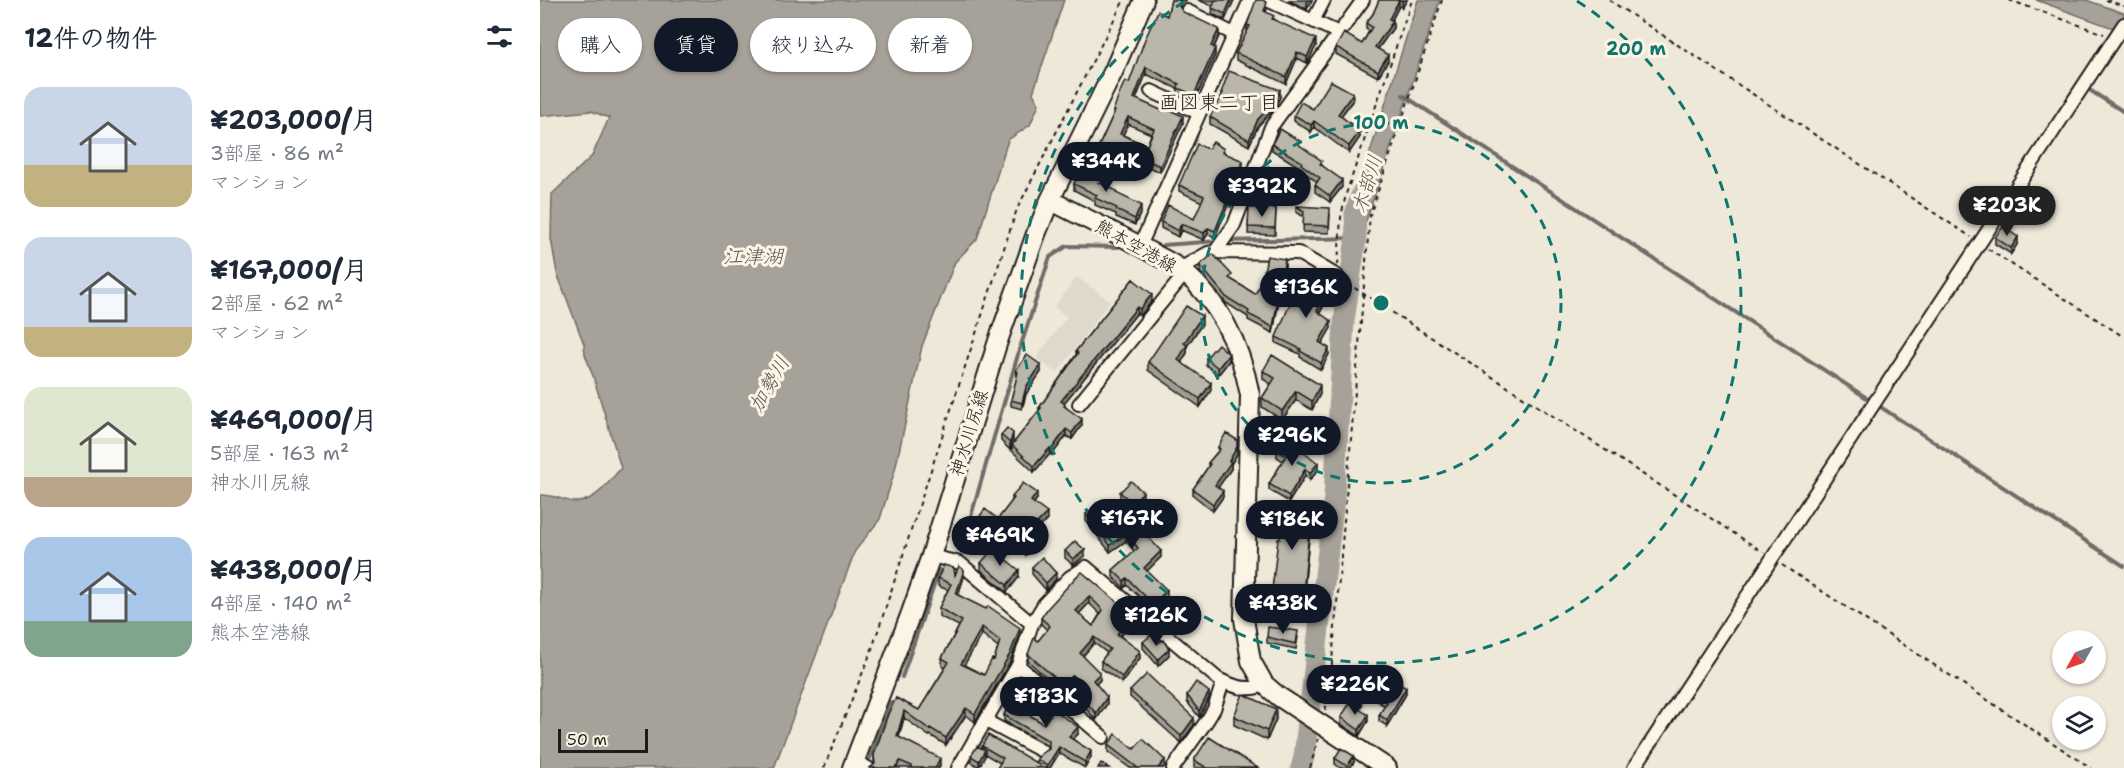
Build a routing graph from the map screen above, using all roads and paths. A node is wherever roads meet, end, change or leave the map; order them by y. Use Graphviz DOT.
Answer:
graph roads {
  1 [pos="1124,0"];
  2 [pos="1144,0"];
  3 [pos="1250,0"];
  4 [pos="1267,0"];
  5 [pos="1324,0"];
  6 [pos="1363,0"];
  7 [pos="1412,0"];
  8 [pos="1442,0"];
  9 [pos="1609,0"];
  10 [pos="2009,0"];
  11 [pos="2106,0"];
  12 [pos="2124,6"];
  13 [pos="1187,11"];
  14 [pos="1313,21"];
  15 [pos="1339,33"];
  16 [pos="1234,34"];
  17 [pos="2120,34"];
  18 [pos="1151,91"];
  19 [pos="1199,113"];
  20 [pos="1050,200"];
  21 [pos="1979,243"];
  22 [pos="1140,246"];
  23 [pos="1216,250"];
  24 [pos="1183,271"];
  25 [pos="1339,277"];
  26 [pos="1363,293"];
  27 [pos="2124,337"];
  28 [pos="1079,404"];
  29 [pos="931,556"];
  30 [pos="1771,558"];
  31 [pos="1032,624"];
  32 [pos="1018,665"];
  33 [pos="1223,682"];
  34 [pos="1264,684"];
  35 [pos="986,722"];
  36 [pos="1320,725"];
  37 [pos="1103,736"];
  38 [pos="1042,752"];
  39 [pos="858,766"];
  40 [pos="824,768"];
  41 [pos="958,768"];
  42 [pos="1173,768"];
  43 [pos="1311,768"];
  44 [pos="1387,768"];
  45 [pos="1634,768"];
  46 [pos="2091,768"];
  1 -- 40 [label="path"];
  2 -- 20 [label="main road"];
  3 -- 16 [label="street"];
  4 -- 14 [label="street"];
  5 -- 14 [label="street"];
  6 -- 15 [label="street"];
  7 -- 25 [label="path"];
  8 -- 26 [label="path"];
  9 -- 21 [label="path"];
  10 -- 17 [label="path"];
  11 -- 12 [label="path"];
  13 -- 16 [label="street"];
  14 -- 15 [label="street"];
  15 -- 23 [label="street"];
  16 -- 19 [label="street"];
  17 -- 21 [label="street"];
  18 -- 19 [label="street"];
  19 -- 22 [label="street"];
  20 -- 22 [label="main road, 熊本空港線"];
  20 -- 29 [label="main road, 神水川尻線"];
  21 -- 27 [label="path"];
  21 -- 30 [label="street"];
  22 -- 24 [label="main road, 熊本空港線"];
  23 -- 24 [label="street"];
  23 -- 25 [label="street"];
  24 -- 28 [label="street"];
  24 -- 34 [label="main road, 熊本空港線"];
  25 -- 26 [label="path"];
  26 -- 30 [label="path"];
  26 -- 36 [label="path"];
  29 -- 31 [label="street"];
  29 -- 39 [label="main road, 神水川尻線"];
  30 -- 45 [label="street"];
  30 -- 46 [label="path"];
  31 -- 32 [label="street"];
  31 -- 33 [label="street"];
  32 -- 35 [label="street"];
  32 -- 37 [label="street"];
  33 -- 34 [label="street"];
  33 -- 42 [label="street"];
  34 -- 36 [label="main road, 熊本空港線"];
  35 -- 38 [label="street"];
  35 -- 41 [label="street"];
  36 -- 43 [label="path"];
  36 -- 44 [label="main road"];
}
